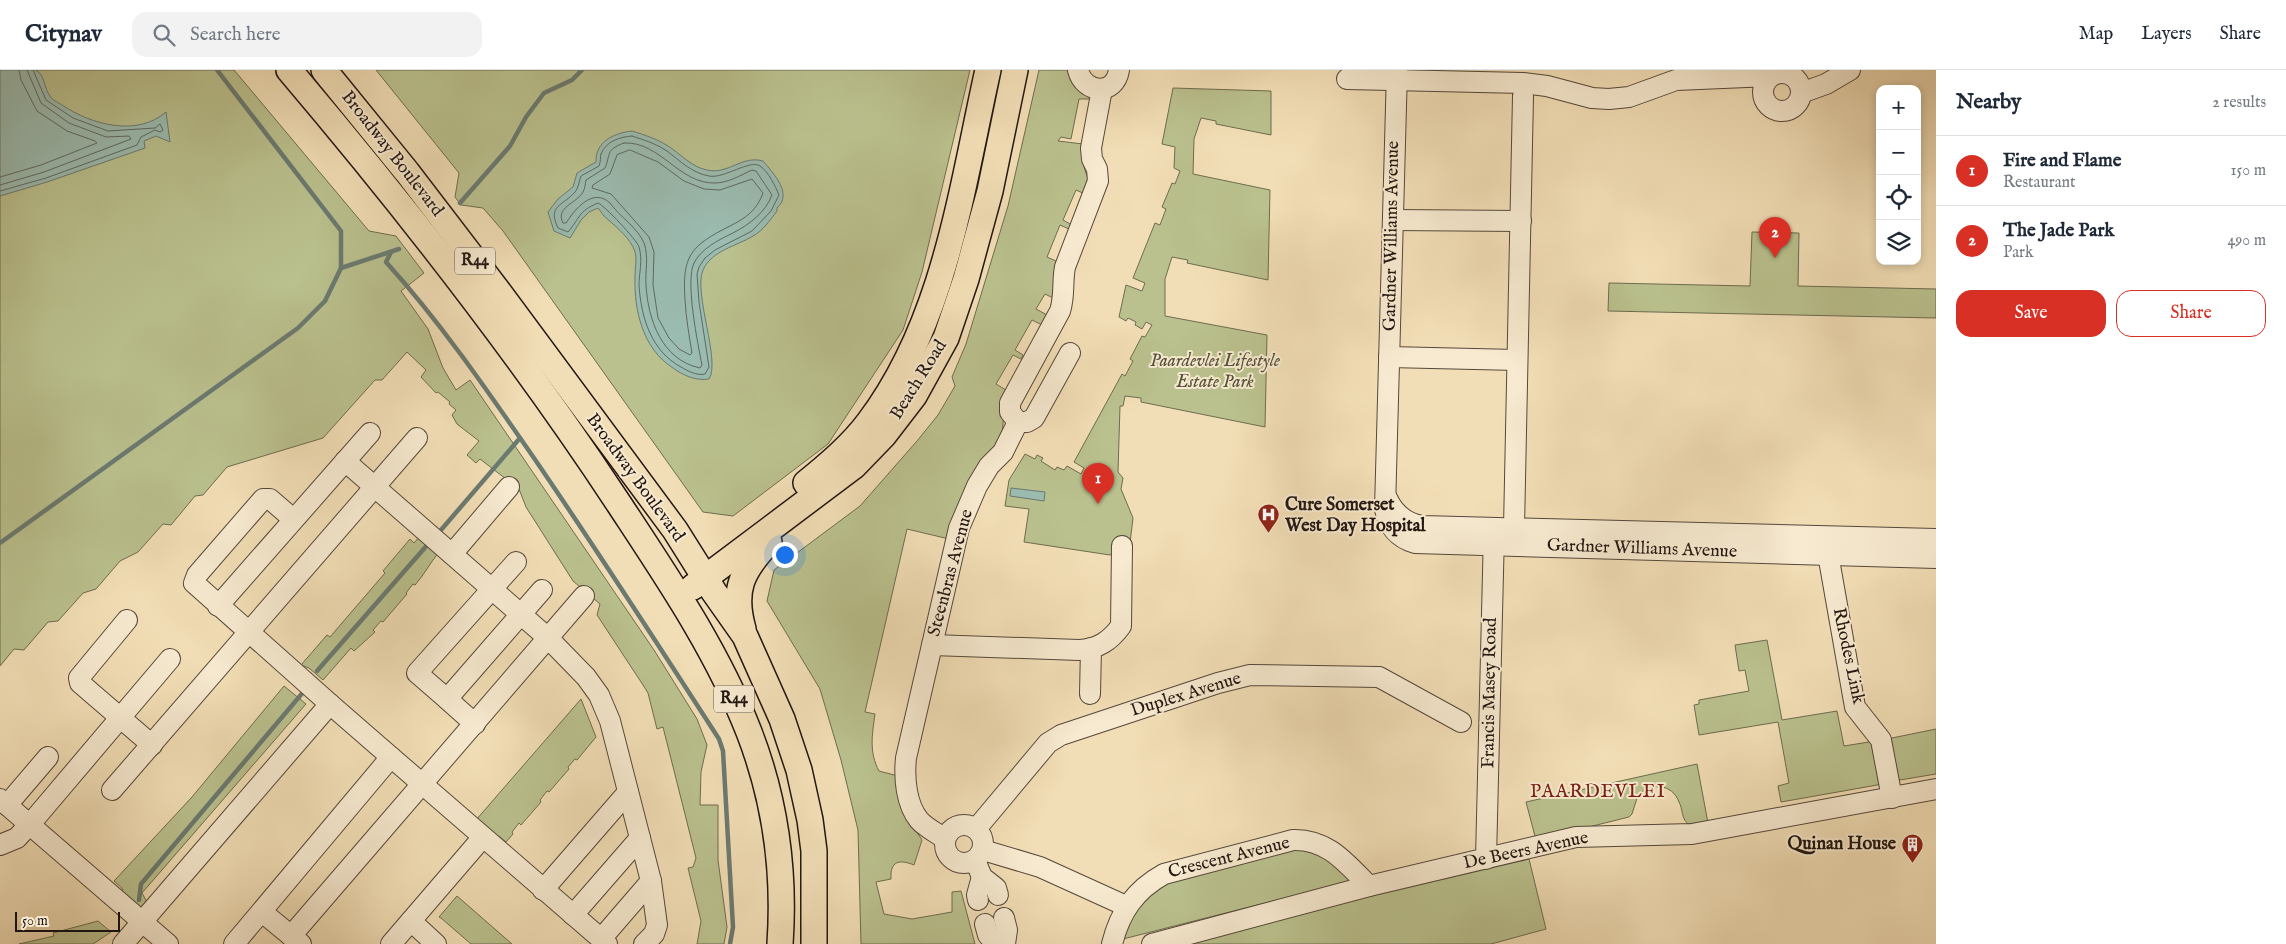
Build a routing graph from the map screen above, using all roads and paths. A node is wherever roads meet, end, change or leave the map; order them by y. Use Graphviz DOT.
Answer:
graph roads {
  1 [pos="289,70"];
  2 [pos="324,70"];
  3 [pos="988,70"];
  4 [pos="1015,70"];
  5 [pos="1078,70"];
  6 [pos="1119,70"];
  7 [pos="1846,73"];
  8 [pos="1396,75"];
  9 [pos="1347,79"];
  10 [pos="1766,84"];
  11 [pos="1797,85"];
  12 [pos="1102,89"];
  13 [pos="1523,96"];
  14 [pos="1393,220"];
  15 [pos="1521,221"];
  16 [pos="1070,353"];
  17 [pos="1389,357"];
  18 [pos="1516,360"];
  19 [pos="1018,422"];
  20 [pos="370,433"];
  21 [pos="417,438"];
  22 [pos="345,461"];
  23 [pos="375,486"];
  24 [pos="510,487"];
  25 [pos="293,520"];
  26 [pos="782,521"];
  27 [pos="1500,534"];
  28 [pos="1936,539"];
  29 [pos="1828,545"];
  30 [pos="1122,546"];
  31 [pos="452,554"];
  32 [pos="1936,558"];
  33 [pos="516,562"];
  34 [pos="700,571"];
  35 [pos="492,588"];
  36 [pos="675,589"];
  37 [pos="542,590"];
  38 [pos="584,596"];
  39 [pos="218,606"];
  40 [pos="521,614"];
  41 [pos="127,620"];
  42 [pos="248,632"];
  43 [pos="745,636"];
  44 [pos="548,638"];
  45 [pos="932,646"];
  46 [pos="1091,648"];
  47 [pos="170,659"];
  48 [pos="1090,694"];
  49 [pos="447,699"];
  50 [pos="330,704"];
  51 [pos="121,718"];
  52 [pos="1461,722"];
  53 [pos="475,724"];
  54 [pos="152,745"];
  55 [pos="48,757"];
  56 [pos="391,757"];
  57 [pos="422,784"];
  58 [pos="1936,789"];
  59 [pos="112,790"];
  60 [pos="628,792"];
  61 [pos="1892,798"];
  62 [pos="3,802"];
  63 [pos="30,824"];
  64 [pos="976,829"];
  65 [pos="483,837"];
  66 [pos="640,838"];
  67 [pos="946,839"];
  68 [pos="0,845"];
  69 [pos="1486,859"];
  70 [pos="980,862"];
  71 [pos="651,881"];
  72 [pos="1369,886"];
  73 [pos="543,890"];
  74 [pos="998,895"];
  75 [pos="978,900"];
  76 [pos="1126,906"];
  77 [pos="262,912"];
  78 [pos="572,915"];
  79 [pos="1004,918"];
  80 [pos="411,921"];
  81 [pos="142,922"];
  82 [pos="985,924"];
  83 [pos="296,940"];
  84 [pos="604,942"];
  85 [pos="123,944"];
  86 [pos="168,944"];
  87 [pos="234,944"];
  88 [pos="391,944"];
  89 [pos="436,944"];
  90 [pos="644,944"];
  91 [pos="780,944"];
  92 [pos="814,944"];
  93 [pos="996,944"];
  94 [pos="1005,944"];
  95 [pos="1112,944"];
  96 [pos="1152,944"];
  1 -- 36 [label="main road, Broadway Boulevard / R44"];
  2 -- 34 [label="main road, Broadway Boulevard / R44"];
  3 -- 34 [label="main road, Beach Road"];
  4 -- 26 [label="main road, Beach Road"];
  5 -- 12 [label="street"];
  6 -- 12 [label="street"];
  7 -- 11 [label="street"];
  8 -- 9 [label="street"];
  8 -- 10 [label="street"];
  8 -- 14 [label="street, Gardner Williams Avenue"];
  10 -- 11 [label="street"];
  10 -- 11 [label="street"];
  12 -- 19 [label="street"];
  13 -- 15 [label="street, Francis Masey Road"];
  14 -- 15 [label="street"];
  14 -- 17 [label="street, Gardner Williams Avenue"];
  15 -- 18 [label="street, Francis Masey Road"];
  16 -- 19 [label="street"];
  17 -- 18 [label="street"];
  17 -- 27 [label="street, Gardner Williams Avenue"];
  18 -- 27 [label="street, Francis Masey Road"];
  19 -- 45 [label="street, Steenbras Avenue"];
  20 -- 22 [label="street"];
  21 -- 23 [label="street"];
  22 -- 23 [label="street"];
  22 -- 25 [label="street"];
  23 -- 31 [label="street"];
  23 -- 42 [label="street"];
  24 -- 31 [label="street"];
  25 -- 39 [label="street"];
  25 -- 39 [label="street"];
  26 -- 34 [label="main road, Beach Road"];
  26 -- 43 [label="main road"];
  27 -- 29 [label="street, Gardner Williams Avenue"];
  27 -- 69 [label="street, Francis Masey Road"];
  28 -- 29 [label="street, Gardner Williams Avenue"];
  29 -- 32 [label="street, Gardner Williams Avenue"];
  29 -- 61 [label="street, Rhodes Link"];
  30 -- 46 [label="street"];
  31 -- 35 [label="street"];
  33 -- 35 [label="street"];
  34 -- 36 [label="main road, Beach Road"];
  34 -- 43 [label="main road, Broadway Boulevard / R44"];
  35 -- 40 [label="street"];
  35 -- 49 [label="street"];
  36 -- 91 [label="main road, Broadway Boulevard / R44"];
  37 -- 40 [label="street"];
  38 -- 44 [label="street"];
  39 -- 42 [label="street"];
  40 -- 44 [label="street"];
  40 -- 49 [label="street"];
  41 -- 51 [label="street"];
  42 -- 50 [label="street"];
  42 -- 54 [label="street"];
  43 -- 92 [label="main road, Broadway Boulevard / R44"];
  44 -- 53 [label="street"];
  44 -- 60 [label="street"];
  45 -- 46 [label="street"];
  45 -- 67 [label="street, Steenbras Avenue"];
  46 -- 48 [label="street"];
  47 -- 51 [label="street"];
  49 -- 53 [label="street"];
  50 -- 56 [label="street"];
  50 -- 81 [label="street"];
  51 -- 54 [label="street"];
  51 -- 63 [label="street"];
  52 -- 64 [label="street, Duplex Avenue"];
  53 -- 57 [label="street"];
  54 -- 59 [label="street"];
  55 -- 62 [label="street"];
  56 -- 57 [label="street"];
  56 -- 77 [label="street"];
  57 -- 65 [label="street"];
  57 -- 83 [label="street"];
  58 -- 61 [label="street, De Beers Avenue"];
  60 -- 66 [label="street"];
  60 -- 73 [label="street"];
  61 -- 69 [label="street, De Beers Avenue"];
  62 -- 63 [label="street"];
  63 -- 68 [label="street"];
  63 -- 81 [label="street"];
  64 -- 67 [label="street"];
  64 -- 70 [label="street"];
  65 -- 73 [label="street"];
  65 -- 80 [label="street"];
  66 -- 71 [label="street"];
  66 -- 78 [label="street"];
  67 -- 70 [label="street"];
  69 -- 72 [label="street, De Beers Avenue"];
  70 -- 74 [label="street"];
  70 -- 75 [label="street"];
  70 -- 76 [label="street"];
  71 -- 84 [label="street"];
  71 -- 90 [label="street"];
  72 -- 76 [label="street, Crescent Avenue"];
  72 -- 96 [label="street, De Beers Avenue"];
  73 -- 78 [label="street"];
  76 -- 95 [label="street, Crescent Avenue"];
  77 -- 83 [label="street"];
  77 -- 87 [label="street"];
  78 -- 84 [label="street"];
  79 -- 94 [label="street"];
  80 -- 88 [label="street"];
  80 -- 89 [label="street"];
  81 -- 85 [label="street"];
  81 -- 86 [label="street"];
  82 -- 93 [label="street"];
}
